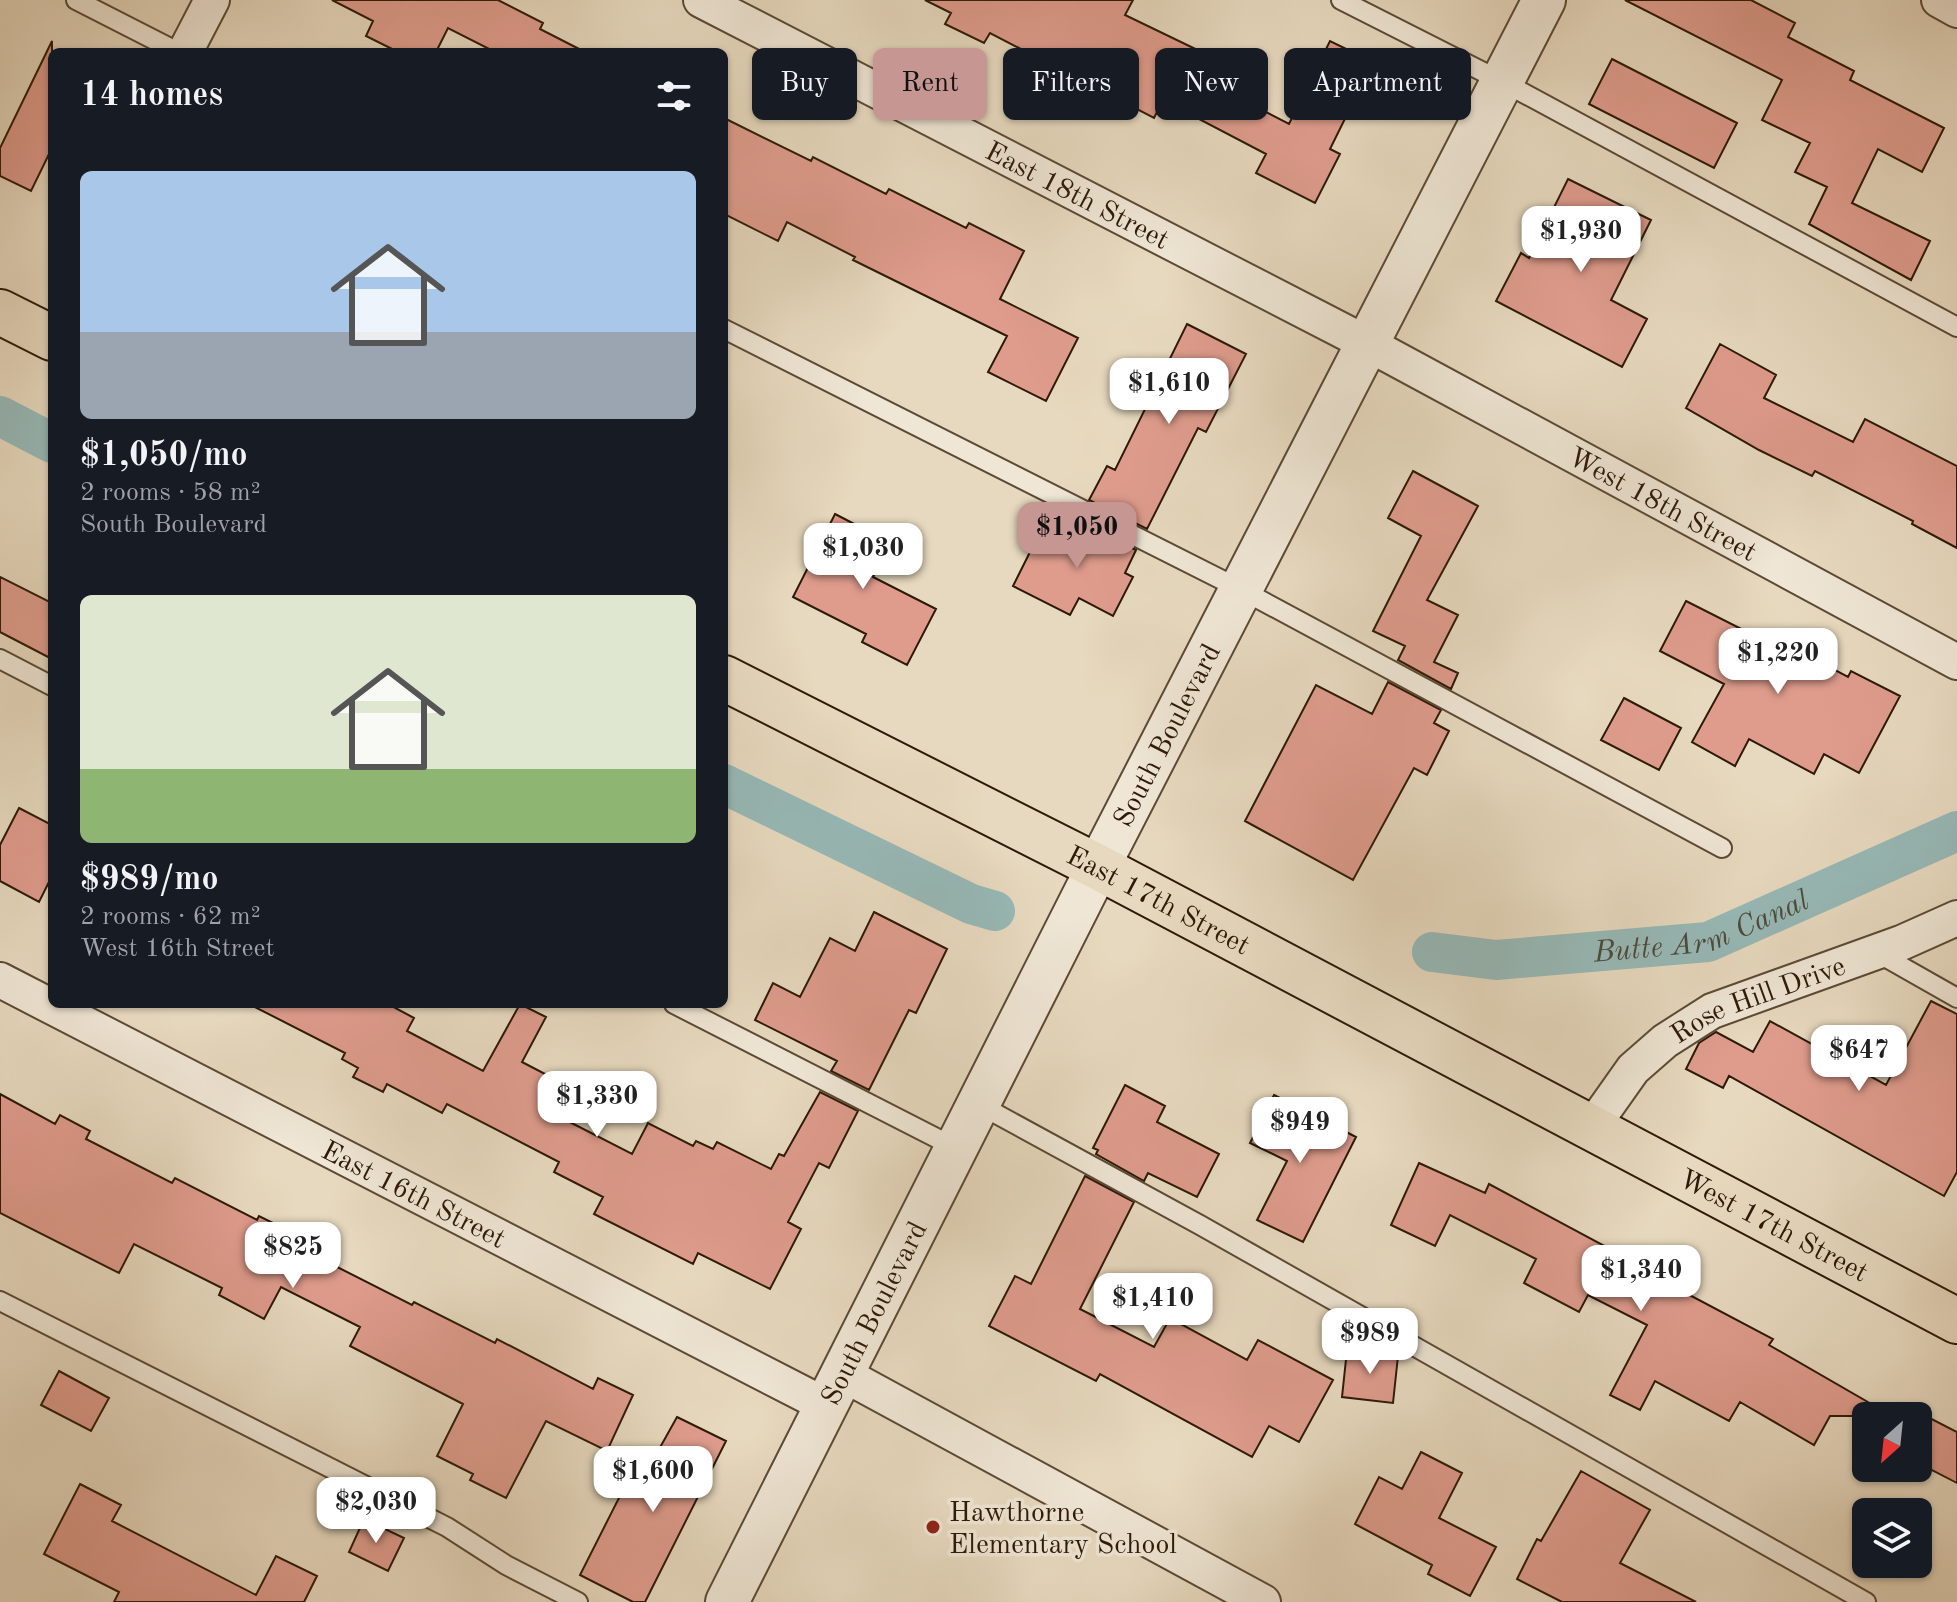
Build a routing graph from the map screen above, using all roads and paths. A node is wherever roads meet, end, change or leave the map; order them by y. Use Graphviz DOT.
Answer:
graph roads {
  1 [pos="76,0"];
  2 [pos="212,0"];
  3 [pos="701,0"];
  4 [pos="1341,0"];
  5 [pos="1544,0"];
  6 [pos="1939,0"];
  7 [pos="1957,10"];
  8 [pos="170,48"];
  9 [pos="187,48"];
  10 [pos="1503,82"];
  11 [pos="0,312"];
  12 [pos="1957,327"];
  13 [pos="728,331"];
  14 [pos="48,332"];
  15 [pos="1370,345"];
  16 [pos="1240,589"];
  17 [pos="0,659"];
  18 [pos="1957,662"];
  19 [pos="728,680"];
  20 [pos="48,684"];
  21 [pos="1722,848"];
  22 [pos="1098,867"];
  23 [pos="1957,918"];
  24 [pos="1875,951"];
  25 [pos="0,980"];
  26 [pos="1957,998"];
  27 [pos="48,1004"];
  28 [pos="57,1008"];
  29 [pos="682,1008"];
  30 [pos="980,1105"];
  31 [pos="1592,1127"];
  32 [pos="958,1149"];
  33 [pos="0,1301"];
  34 [pos="1957,1321"];
  35 [pos="835,1390"];
  36 [pos="578,1602"];
  37 [pos="727,1602"];
  38 [pos="1263,1602"];
  39 [pos="1866,1602"];
  1 -- 8 [label="lane"];
  2 -- 9 [label="street"];
  3 -- 15 [label="street, East 18th Street"];
  4 -- 10 [label="lane"];
  5 -- 10 [label="street, South Boulevard"];
  6 -- 7 [label="street"];
  10 -- 12 [label="lane"];
  10 -- 15 [label="street, South Boulevard"];
  11 -- 14 [label="main road"];
  13 -- 16 [label="lane"];
  15 -- 16 [label="street, South Boulevard"];
  15 -- 18 [label="street, West 18th Street"];
  16 -- 21 [label="lane"];
  16 -- 22 [label="street, South Boulevard"];
  17 -- 20 [label="lane"];
  19 -- 22 [label="main road, East 17th Street"];
  22 -- 30 [label="street, South Boulevard"];
  22 -- 31 [label="main road, East 17th Street"];
  23 -- 24 [label="street, Rose Hill Drive"];
  24 -- 26 [label="lane"];
  24 -- 31 [label="street, Rose Hill Drive"];
  25 -- 27 [label="street, East 16th Street"];
  28 -- 35 [label="street, East 16th Street"];
  29 -- 32 [label="lane"];
  30 -- 32 [label="street, South Boulevard"];
  30 -- 39 [label="lane"];
  31 -- 34 [label="main road, West 17th Street"];
  32 -- 35 [label="street, South Boulevard"];
  33 -- 36 [label="lane"];
  35 -- 37 [label="street, South Boulevard"];
  35 -- 38 [label="street, East 16th Street"];
}
